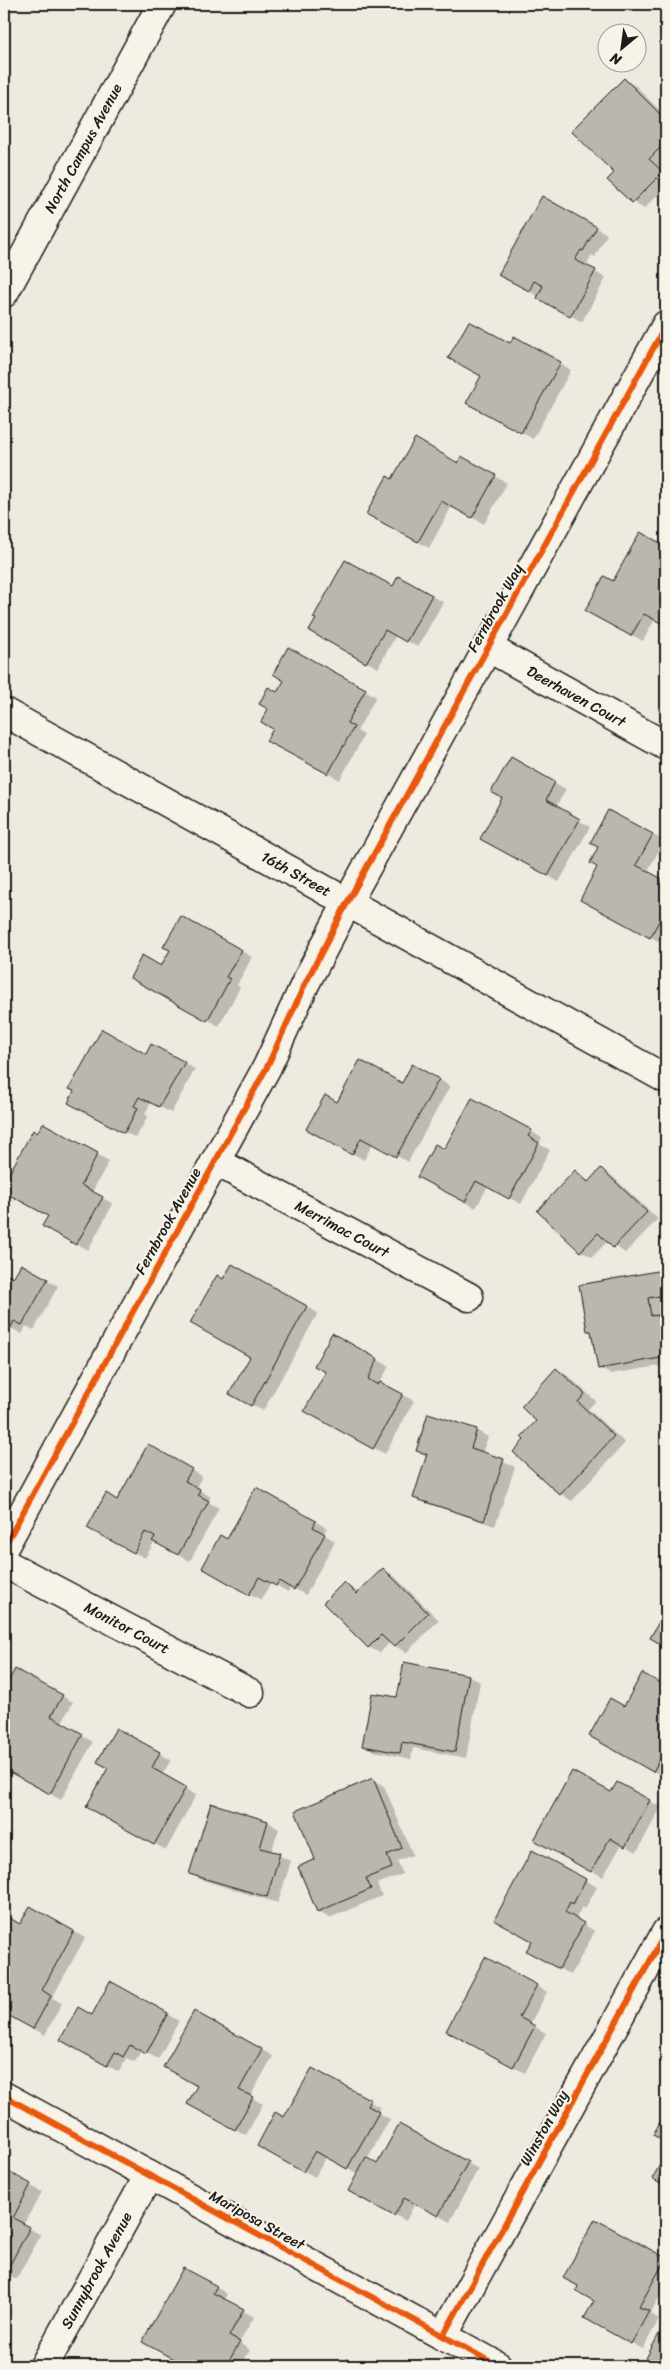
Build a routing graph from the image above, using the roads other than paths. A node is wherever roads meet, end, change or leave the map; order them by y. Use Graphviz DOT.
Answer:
graph roads {
  1 [pos="162,4"];
  2 [pos="4,292"];
  3 [pos="666,325"];
  4 [pos="487,647"];
  5 [pos="4,712"];
  6 [pos="666,746"];
  7 [pos="347,903"];
  8 [pos="666,1079"];
  9 [pos="215,1161"];
  10 [pos="469,1297"];
  11 [pos="4,1547"];
  12 [pos="4,1563"];
  13 [pos="250,1693"];
  14 [pos="666,1932"];
  15 [pos="4,2096"];
  16 [pos="149,2175"];
  17 [pos="443,2336"];
  18 [pos="44,2366"];
  19 [pos="498,2366"];
  1 -- 2 [label="street, North Campus Avenue"];
  3 -- 4 [label="street, Fernbrook Way"];
  4 -- 6 [label="street, Deerhaven Court"];
  4 -- 7 [label="street, Fernbrook Way"];
  5 -- 7 [label="street, 16th Street"];
  7 -- 8 [label="street, 16th Street"];
  7 -- 9 [label="street, Fernbrook Avenue"];
  9 -- 10 [label="street, Merrimac Court"];
  9 -- 11 [label="street, Fernbrook Avenue"];
  12 -- 13 [label="street, Monitor Court"];
  14 -- 17 [label="street, Winston Way"];
  15 -- 16 [label="street, Mariposa Street"];
  16 -- 17 [label="street, Mariposa Street"];
  16 -- 18 [label="street, Sunnybrook Avenue"];
  17 -- 19 [label="street, Mariposa Street"];
}
